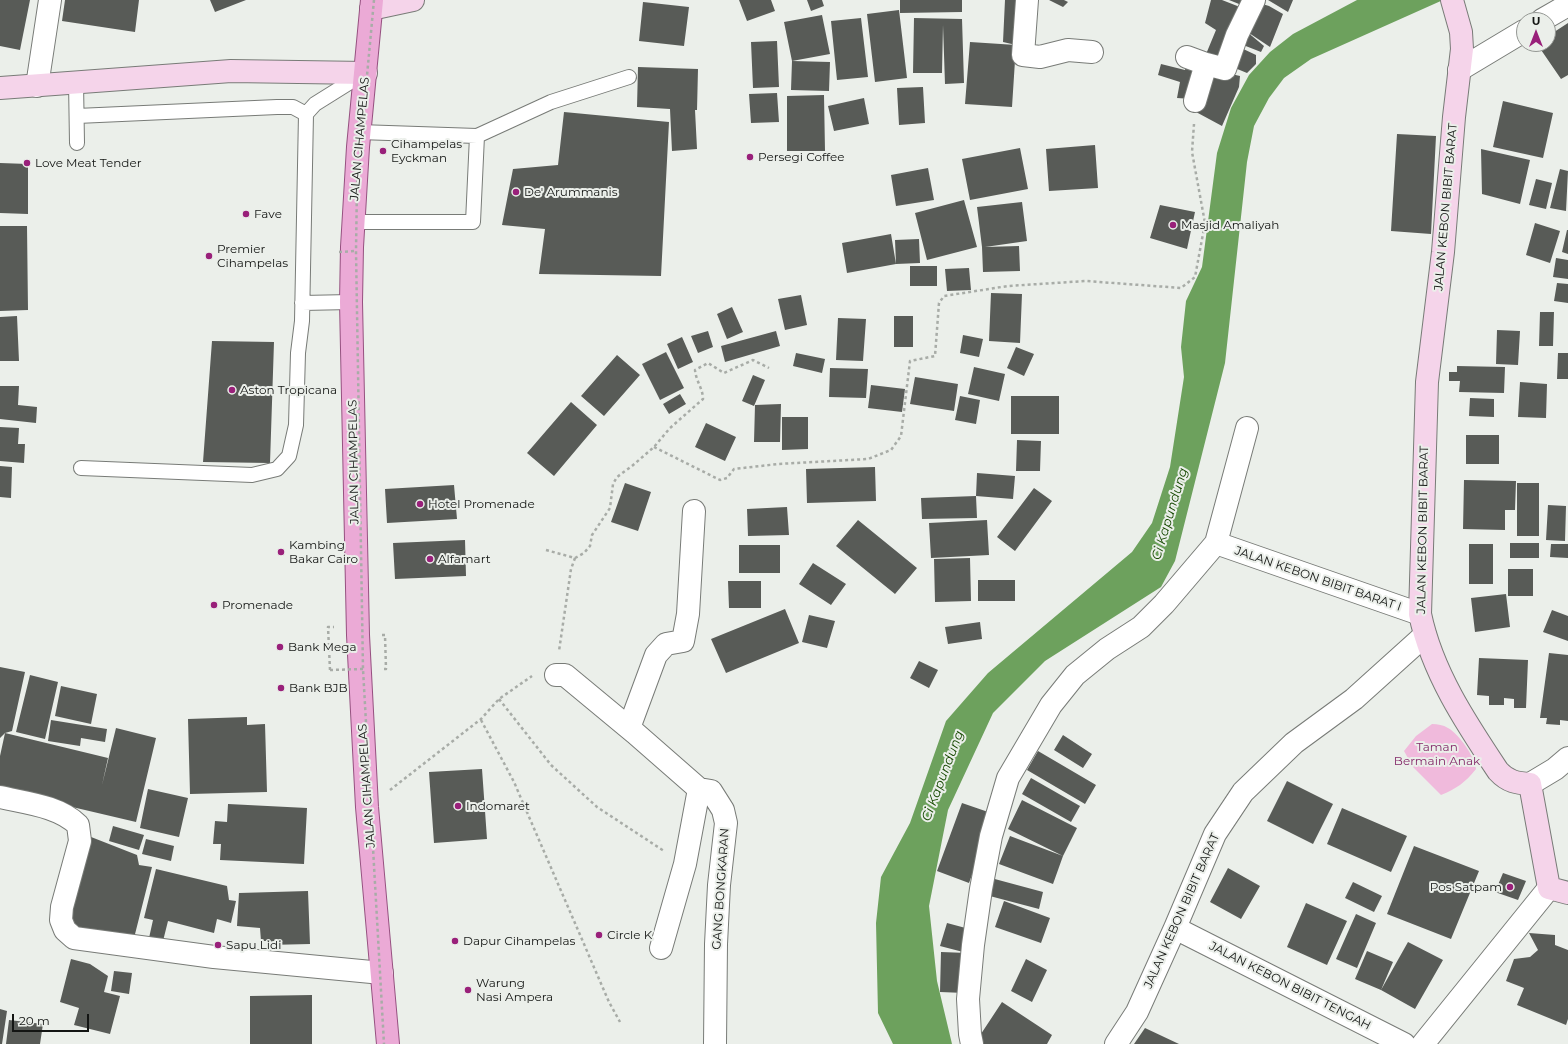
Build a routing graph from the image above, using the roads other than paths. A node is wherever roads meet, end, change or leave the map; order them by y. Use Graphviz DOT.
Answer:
graph roads {
  1 [pos="50,0"];
  2 [pos="413,0"];
  3 [pos="1027,0"];
  4 [pos="1254,0"];
  5 [pos="1453,2"];
  6 [pos="372,3"];
  7 [pos="1568,5"];
  8 [pos="1556,12"];
  9 [pos="1516,36"];
  10 [pos="1092,52"];
  11 [pos="1459,70"];
  12 [pos="366,73"];
  13 [pos="629,77"];
  14 [pos="76,82"];
  15 [pos="37,86"];
  16 [pos="0,88"];
  17 [pos="1196,101"];
  18 [pos="306,114"];
  19 [pos="77,116"];
  20 [pos="359,132"];
  21 [pos="477,136"];
  22 [pos="77,143"];
  23 [pos="353,222"];
  24 [pos="351,302"];
  25 [pos="302,303"];
  26 [pos="1247,428"];
  27 [pos="81,468"];
  28 [pos="694,511"];
  29 [pos="1216,544"];
  30 [pos="1422,624"];
  31 [pos="556,675"];
  32 [pos="629,728"];
  33 [pos="1568,758"];
  34 [pos="1530,784"];
  35 [pos="699,789"];
  36 [pos="0,797"];
  37 [pos="1558,891"];
  38 [pos="1176,928"];
  39 [pos="660,948"];
  40 [pos="382,974"];
  41 [pos="388,1044"];
  42 [pos="715,1044"];
  43 [pos="972,1044"];
  44 [pos="1116,1044"];
  45 [pos="1404,1044"];
  46 [pos="1424,1044"];
  1 -- 15 [label="street"];
  2 -- 6 [label="street"];
  3 -- 10 [label="street"];
  4 -- 17 [label="street"];
  5 -- 11 [label="street, JALAN KEBON BIBIT BARAT"];
  6 -- 12 [label="main road, JALAN CIHAMPELAS"];
  7 -- 8 [label="street"];
  9 -- 11 [label="street"];
  11 -- 30 [label="street, JALAN KEBON BIBIT BARAT"];
  12 -- 14 [label="street"];
  12 -- 18 [label="lane"];
  12 -- 20 [label="main road, JALAN CIHAMPELAS"];
  13 -- 21 [label="lane"];
  14 -- 15 [label="street"];
  14 -- 19 [label="lane"];
  15 -- 16 [label="street"];
  18 -- 19 [label="lane"];
  18 -- 25 [label="lane"];
  19 -- 22 [label="lane"];
  20 -- 21 [label="lane"];
  20 -- 23 [label="main road, JALAN CIHAMPELAS"];
  21 -- 23 [label="lane"];
  23 -- 24 [label="main road, JALAN CIHAMPELAS"];
  24 -- 25 [label="lane"];
  24 -- 40 [label="main road, JALAN CIHAMPELAS"];
  25 -- 27 [label="lane"];
  26 -- 29 [label="street"];
  28 -- 32 [label="street"];
  29 -- 30 [label="street, JALAN KEBON BIBIT BARAT I"];
  29 -- 43 [label="street"];
  30 -- 34 [label="street"];
  30 -- 38 [label="street, JALAN KEBON BIBIT BARAT"];
  31 -- 32 [label="street, GANG BONGKARAN"];
  32 -- 35 [label="street, GANG BONGKARAN"];
  33 -- 34 [label="street"];
  34 -- 37 [label="street"];
  35 -- 39 [label="street"];
  35 -- 42 [label="street, GANG BONGKARAN"];
  36 -- 40 [label="street"];
  37 -- 46 [label="street"];
  38 -- 44 [label="street, JALAN KEBON BIBIT BARAT"];
  38 -- 45 [label="street, JALAN KEBON BIBIT TENGAH"];
  40 -- 41 [label="main road, JALAN CIHAMPELAS"];
}
